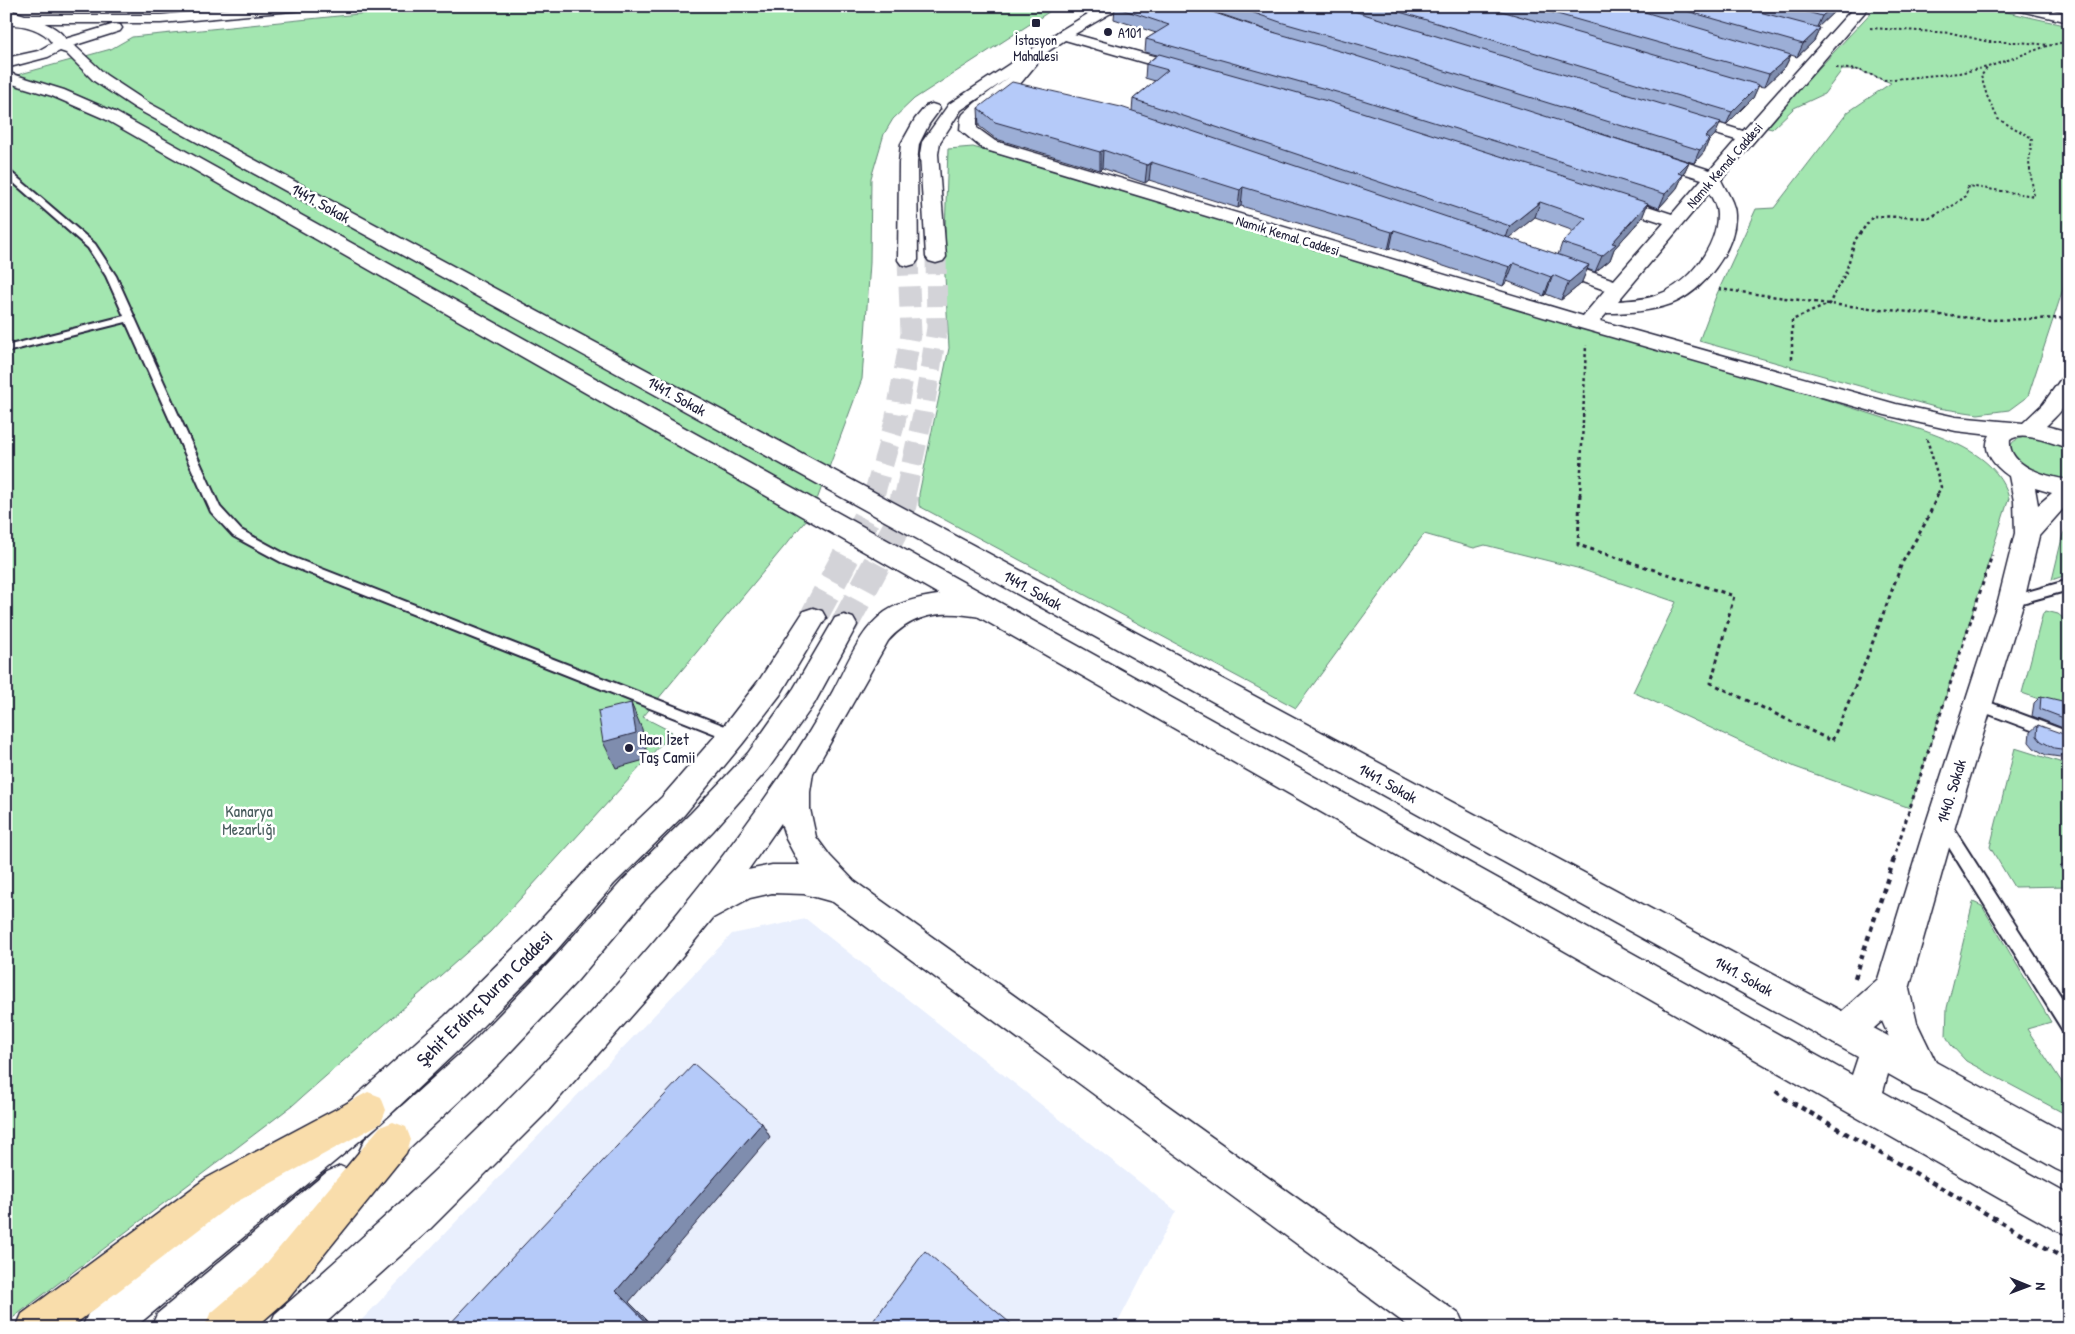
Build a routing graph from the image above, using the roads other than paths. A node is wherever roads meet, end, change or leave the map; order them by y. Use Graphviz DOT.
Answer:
graph roads {
  1 [pos="303,6"];
  2 [pos="1081,6"];
  3 [pos="1116,6"];
  4 [pos="1863,6"];
  5 [pos="2017,6"];
  6 [pos="12,18"];
  7 [pos="2069,18"];
  8 [pos="161,19"];
  9 [pos="1813,34"];
  10 [pos="1063,35"];
  11 [pos="1832,40"];
  12 [pos="60,45"];
  13 [pos="1043,48"];
  14 [pos="1789,61"];
  15 [pos="6,63"];
  16 [pos="1808,67"];
  17 [pos="1206,76"];
  18 [pos="6,77"];
  19 [pos="1014,81"];
  20 [pos="1033,87"];
  21 [pos="1762,93"];
  22 [pos="1781,99"];
  23 [pos="1663,112"];
  24 [pos="1747,138"];
  25 [pos="1635,152"];
  26 [pos="6,170"];
  27 [pos="1713,178"];
  28 [pos="1590,194"];
  29 [pos="1676,221"];
  30 [pos="936,257"];
  31 [pos="1533,259"];
  32 [pos="908,260"];
  33 [pos="1618,288"];
  34 [pos="1602,307"];
  35 [pos="130,318"];
  36 [pos="1587,324"];
  37 [pos="6,349"];
  38 [pos="2068,391"];
  39 [pos="1918,423"];
  40 [pos="2023,430"];
  41 [pos="2069,441"];
  42 [pos="2015,468"];
  43 [pos="2069,488"];
  44 [pos="2069,493"];
  45 [pos="2027,533"];
  46 [pos="2069,585"];
  47 [pos="2011,601"];
  48 [pos="988,609"];
  49 [pos="813,618"];
  50 [pos="844,625"];
  51 [pos="1978,704"];
  52 [pos="733,735"];
  53 [pos="2069,738"];
  54 [pos="801,767"];
  55 [pos="1941,823"];
  56 [pos="843,891"];
  57 [pos="691,920"];
  58 [pos="1892,988"];
  59 [pos="2069,1026"];
  60 [pos="1845,1031"];
  61 [pos="1878,1049"];
  62 [pos="1925,1076"];
  63 [pos="1862,1100"];
  64 [pos="368,1110"];
  65 [pos="393,1140"];
  66 [pos="2069,1156"];
  67 [pos="2069,1216"];
  68 [pos="36,1328"];
  69 [pos="102,1328"];
  70 [pos="171,1328"];
  71 [pos="224,1328"];
  72 [pos="289,1328"];
  73 [pos="1445,1328"];
  1 -- 8 [label="street"];
  2 -- 32 [label="street"];
  3 -- 10 [label="street"];
  4 -- 11 [label="street, Namık Kemal Caddesi"];
  5 -- 7 [label="street"];
  6 -- 8 [label="street"];
  6 -- 12 [label="street, 1441. Sokak"];
  8 -- 12 [label="street"];
  9 -- 11 [label="street"];
  10 -- 13 [label="street"];
  10 -- 17 [label="street"];
  11 -- 16 [label="street, Namık Kemal Caddesi"];
  12 -- 15 [label="street"];
  12 -- 60 [label="street, 1441. Sokak"];
  13 -- 19 [label="street"];
  13 -- 30 [label="street"];
  14 -- 16 [label="street"];
  16 -- 22 [label="street, Namık Kemal Caddesi"];
  18 -- 48 [label="street, 1441. Sokak"];
  19 -- 20 [label="street"];
  19 -- 36 [label="street, Namık Kemal Caddesi"];
  21 -- 22 [label="street"];
  22 -- 24 [label="street, Namık Kemal Caddesi"];
  23 -- 24 [label="street"];
  24 -- 27 [label="street, Namık Kemal Caddesi"];
  25 -- 27 [label="street"];
  26 -- 35 [label="lane"];
  27 -- 29 [label="street, Namık Kemal Caddesi"];
  27 -- 34 [label="street"];
  28 -- 29 [label="street"];
  29 -- 33 [label="street, Namık Kemal Caddesi"];
  31 -- 33 [label="street"];
  33 -- 34 [label="street, Namık Kemal Caddesi"];
  34 -- 36 [label="street, Namık Kemal Caddesi"];
  35 -- 37 [label="lane"];
  35 -- 52 [label="lane"];
  36 -- 39 [label="street, Namık Kemal Caddesi"];
  38 -- 40 [label="street"];
  39 -- 40 [label="street"];
  39 -- 42 [label="street"];
  40 -- 41 [label="street"];
  40 -- 42 [label="street"];
  42 -- 43 [label="street"];
  42 -- 45 [label="street"];
  44 -- 45 [label="street"];
  45 -- 47 [label="street, 1440. Sokak"];
  46 -- 47 [label="lane"];
  47 -- 51 [label="street, 1440. Sokak"];
  48 -- 54 [label="street"];
  48 -- 63 [label="street, 1441. Sokak"];
  49 -- 52 [label="street, Şehit Erdinç Duran Caddesi"];
  50 -- 65 [label="street"];
  51 -- 53 [label="lane"];
  51 -- 55 [label="street, 1440. Sokak"];
  52 -- 64 [label="street, Şehit Erdinç Duran Caddesi"];
  54 -- 56 [label="street"];
  54 -- 57 [label="street"];
  55 -- 58 [label="street, 1440. Sokak"];
  55 -- 59 [label="lane"];
  56 -- 57 [label="street"];
  56 -- 73 [label="street"];
  57 -- 72 [label="street"];
  58 -- 60 [label="street"];
  58 -- 62 [label="street"];
  60 -- 61 [label="street, 1441. Sokak"];
  61 -- 62 [label="street, 1441. Sokak"];
  61 -- 63 [label="street"];
  62 -- 66 [label="street, 1441. Sokak"];
  63 -- 67 [label="street, 1441. Sokak"];
  64 -- 68 [label="main road"];
  64 -- 69 [label="street, Şehit Erdinç Duran Caddesi"];
  65 -- 70 [label="street"];
  65 -- 71 [label="main road"];
}
